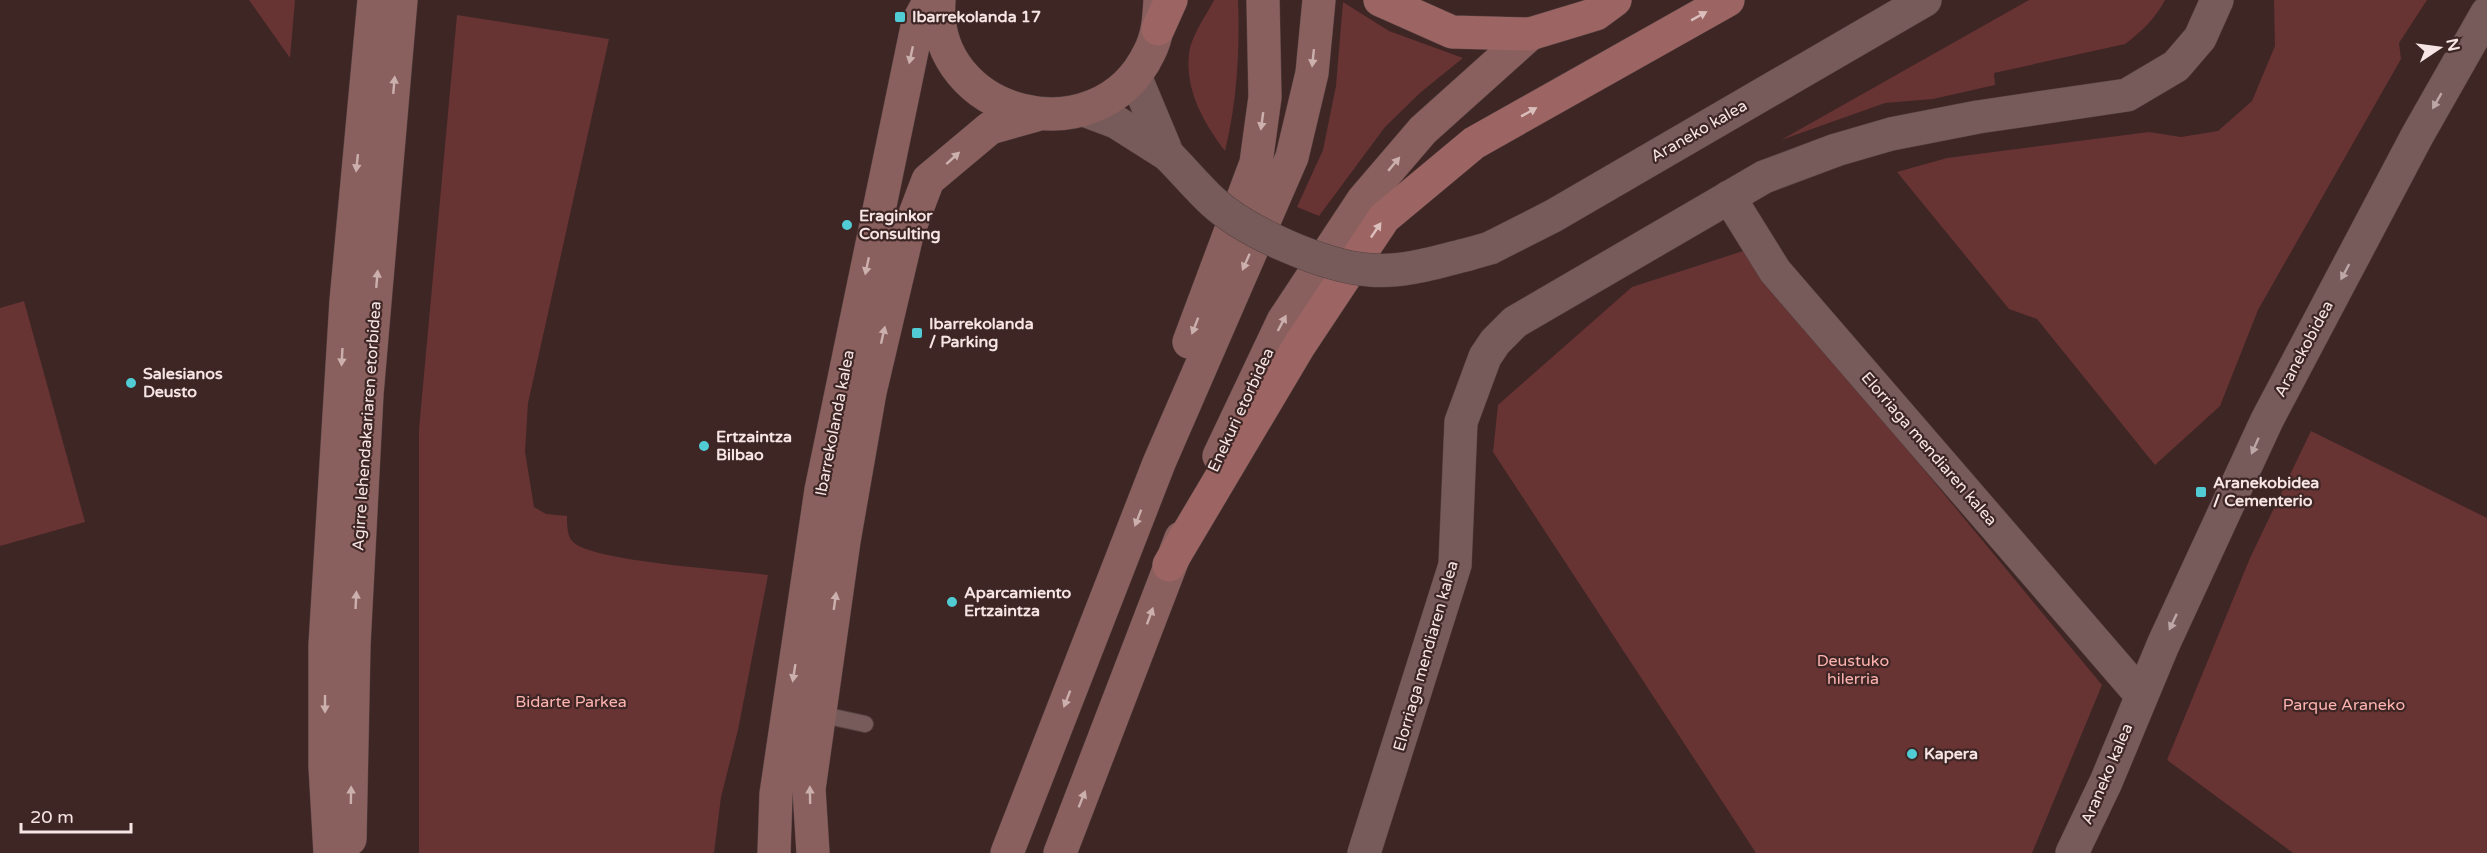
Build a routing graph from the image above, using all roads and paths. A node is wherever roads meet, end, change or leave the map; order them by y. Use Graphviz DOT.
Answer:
graph roads {
  1 [pos="374,0"];
  2 [pos="401,0"];
  3 [pos="930,0"];
  4 [pos="939,0"];
  5 [pos="1263,0"];
  6 [pos="1319,0"];
  7 [pos="1380,0"];
  8 [pos="1615,0"];
  9 [pos="1728,0"];
  10 [pos="1925,0"];
  11 [pos="2217,0"];
  12 [pos="1163,10"];
  13 [pos="2487,13"];
  14 [pos="1530,34"];
  15 [pos="1138,83"];
  16 [pos="1084,110"];
  17 [pos="1036,115"];
  18 [pos="1168,154"];
  19 [pos="1729,196"];
  20 [pos="1159,463"];
  21 [pos="1168,566"];
  22 [pos="2141,695"];
  23 [pos="819,714"];
  24 [pos="865,724"];
  25 [pos="325,766"];
  26 [pos="312,853"];
  27 [pos="330,853"];
  28 [pos="350,853"];
  29 [pos="774,853"];
  30 [pos="813,853"];
  31 [pos="1007,853"];
  32 [pos="1060,853"];
  33 [pos="1364,853"];
  34 [pos="2073,853"];
  1 -- 25 [label="main road, Agirre lehendakariaren etorbidea, one-way"];
  28 -- 2 [label="main road, Agirre lehendakariaren etorbidea, one-way"];
  3 -- 29 [label="main road, Ibarrekolanda kalea, one-way"];
  4 -- 17 [label="main road"];
  5 -- 20 [label="main road, one-way"];
  6 -- 20 [label="main road, one-way"];
  7 -- 14 [label="main road"];
  8 -- 14 [label="main road"];
  21 -- 9 [label="main road, one-way"];
  10 -- 18 [label="street, Araneko kalea, bridge"];
  11 -- 19 [label="street, Elorriaga mendiaren kalea"];
  12 -- 15 [label="main road"];
  13 -- 22 [label="street, Aranekobidea, one-way"];
  21 -- 14 [label="main road, Enekuri etorbidea, one-way"];
  15 -- 16 [label="main road"];
  15 -- 18 [label="street"];
  16 -- 17 [label="main road"];
  16 -- 18 [label="street"];
  23 -- 17 [label="main road, Ibarrekolanda kalea, one-way"];
  19 -- 22 [label="street, Elorriaga mendiaren kalea"];
  19 -- 33 [label="street, Elorriaga mendiaren kalea"];
  20 -- 31 [label="main road, one-way"];
  32 -- 21 [label="main road, Enekuri etorbidea, one-way"];
  22 -- 34 [label="street, Araneko kalea"];
  23 -- 24 [label="lane"];
  30 -- 23 [label="main road, Ibarrekolanda kalea, one-way"];
  25 -- 26 [label="main road, Agirre lehendakariaren etorbidea"];
  25 -- 27 [label="main road, Agirre lehendakariaren etorbidea"];
}
